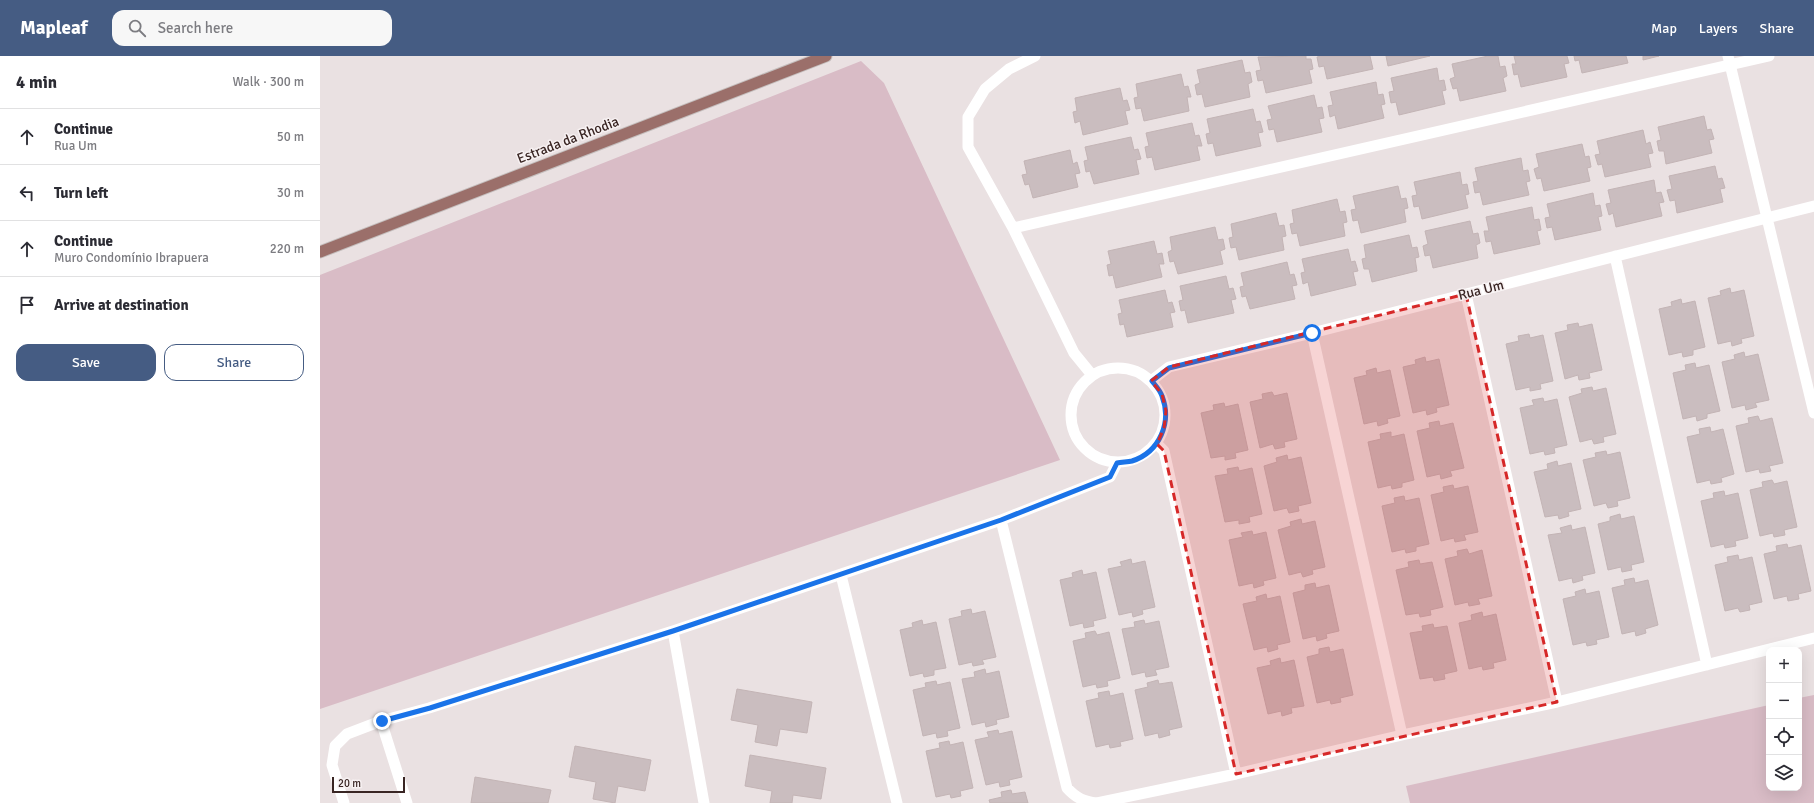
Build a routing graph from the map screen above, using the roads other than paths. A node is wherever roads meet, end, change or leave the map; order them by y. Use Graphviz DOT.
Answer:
graph roads {
  1 [pos="826,56"];
  2 [pos="1035,56"];
  3 [pos="1770,56"];
  4 [pos="1729,61"];
  5 [pos="1814,206"];
  6 [pos="1766,217"];
  7 [pos="1013,228"];
  8 [pos="320,252"];
  9 [pos="1614,256"];
  10 [pos="1466,294"];
  11 [pos="1312,333"];
  12 [pos="1092,375"];
  13 [pos="1152,381"];
  14 [pos="1814,413"];
  15 [pos="1157,444"];
  16 [pos="1117,463"];
  17 [pos="1001,520"];
  18 [pos="841,575"];
  19 [pos="673,631"];
  20 [pos="1814,638"];
  21 [pos="1707,665"];
  22 [pos="1557,702"];
  23 [pos="382,721"];
  24 [pos="1402,735"];
  25 [pos="1236,774"];
  26 [pos="344,803"];
  27 [pos="407,803"];
  28 [pos="704,803"];
  29 [pos="898,803"];
  1 -- 8 [label="main road, Estrada da Rhodia"];
  2 -- 7 [label="street"];
  3 -- 4 [label="street"];
  4 -- 6 [label="street"];
  4 -- 7 [label="street"];
  5 -- 6 [label="street, Rua Um"];
  6 -- 9 [label="street, Rua Um"];
  6 -- 14 [label="street"];
  7 -- 12 [label="street"];
  9 -- 10 [label="street, Rua Um"];
  9 -- 21 [label="street"];
  10 -- 11 [label="street, Rua Um"];
  10 -- 22 [label="street"];
  11 -- 13 [label="street, Rua Um"];
  11 -- 24 [label="street"];
  12 -- 13 [label="street"];
  12 -- 16 [label="street"];
  13 -- 15 [label="street"];
  15 -- 16 [label="street"];
  15 -- 25 [label="street"];
  16 -- 17 [label="street"];
  17 -- 18 [label="street"];
  17 -- 25 [label="street"];
  18 -- 19 [label="street"];
  18 -- 29 [label="street"];
  19 -- 23 [label="street"];
  19 -- 28 [label="street"];
  20 -- 21 [label="street"];
  21 -- 22 [label="street"];
  22 -- 24 [label="street"];
  23 -- 26 [label="street"];
  23 -- 27 [label="street"];
  24 -- 25 [label="street"];
}
